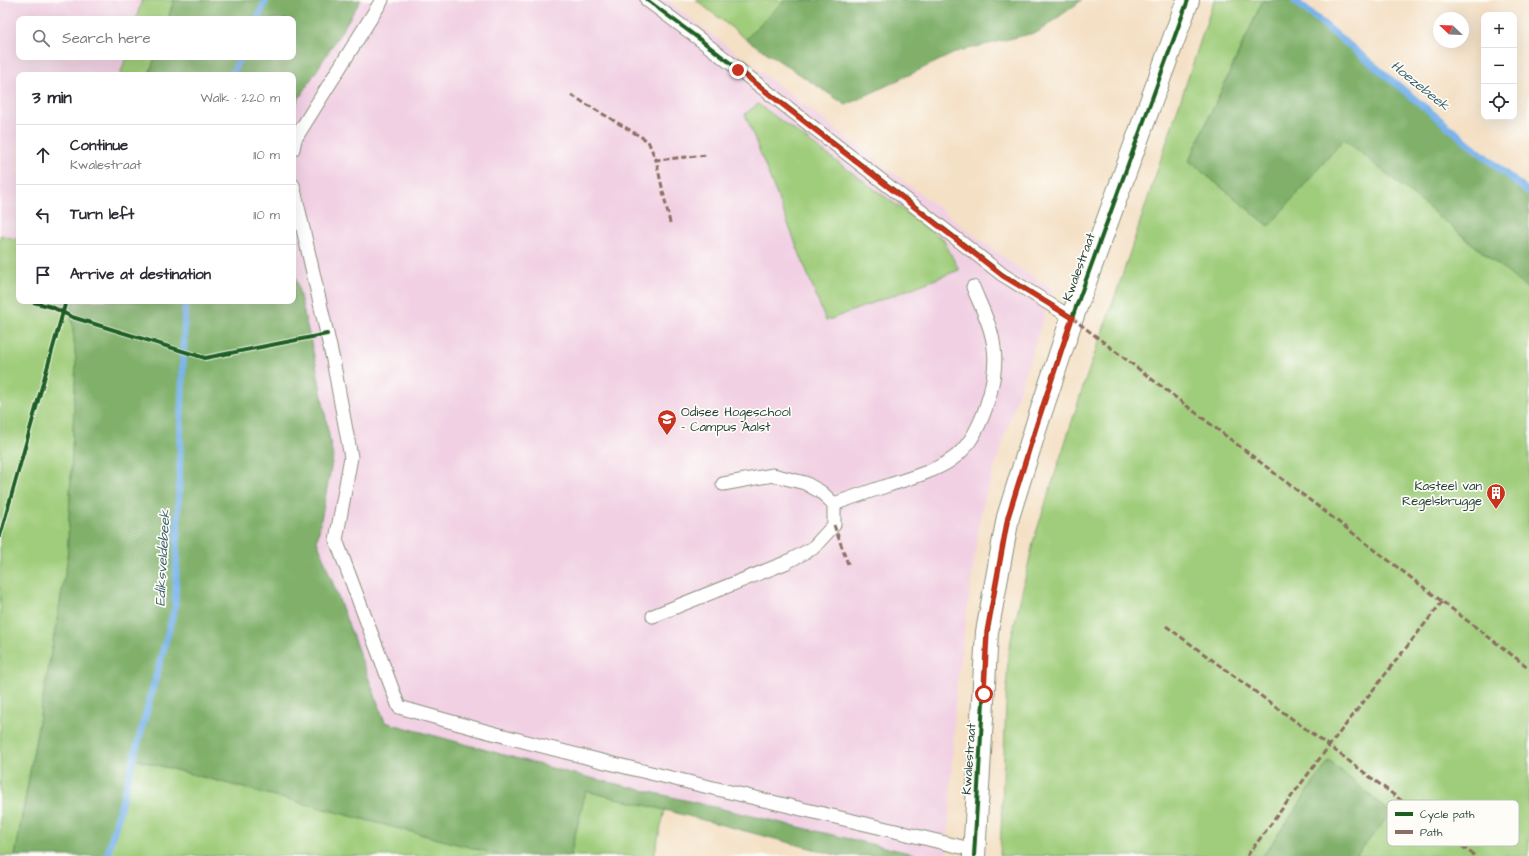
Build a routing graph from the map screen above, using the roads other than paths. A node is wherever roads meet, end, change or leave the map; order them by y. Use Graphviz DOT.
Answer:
graph roads {
  1 [pos="382,0"];
  2 [pos="647,0"];
  3 [pos="1188,0"];
  4 [pos="296,138"];
  5 [pos="296,198"];
  6 [pos="973,287"];
  7 [pos="1072,318"];
  8 [pos="723,484"];
  9 [pos="834,504"];
  10 [pos="653,616"];
  11 [pos="974,853"];
  1 -- 4 [label="lane"];
  2 -- 7 [label="lane"];
  3 -- 7 [label="street, Kwalestraat"];
  5 -- 11 [label="lane"];
  6 -- 9 [label="lane"];
  7 -- 11 [label="street, Kwalestraat"];
  8 -- 9 [label="lane"];
  9 -- 10 [label="lane"];
}
